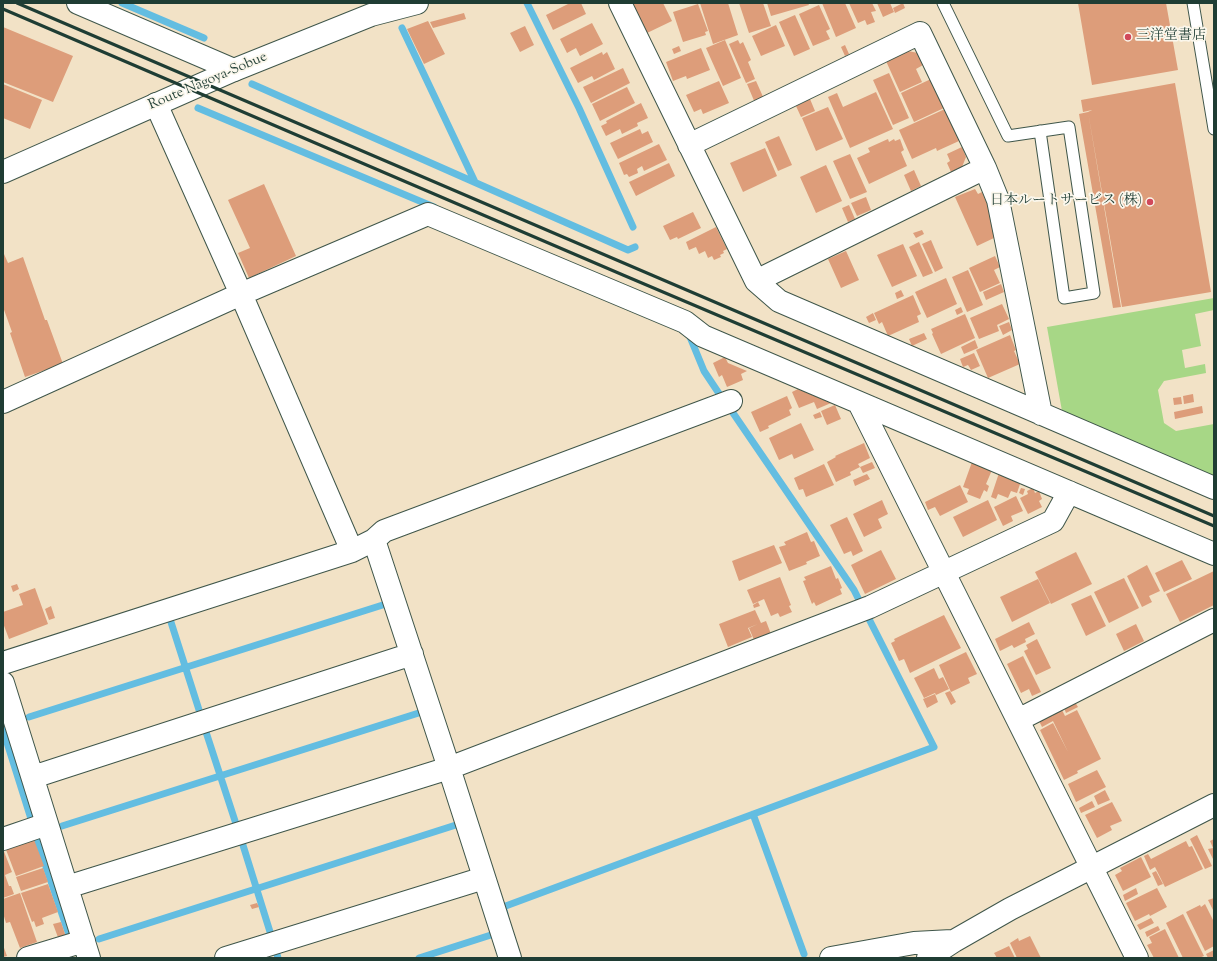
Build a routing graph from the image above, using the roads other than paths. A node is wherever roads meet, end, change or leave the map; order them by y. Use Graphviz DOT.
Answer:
graph roads {
  1 [pos="78,3"];
  2 [pos="417,3"];
  3 [pos="620,3"];
  4 [pos="943,3"];
  5 [pos="1193,3"];
  6 [pos="234,70"];
  7 [pos="156,104"];
  8 [pos="1214,129"];
  9 [pos="1040,132"];
  10 [pos="689,145"];
  11 [pos="984,168"];
  12 [pos="3,172"];
  13 [pos="756,281"];
  14 [pos="241,294"];
  15 [pos="731,401"];
  16 [pos="3,402"];
  17 [pos="859,402"];
  18 [pos="1041,414"];
  19 [pos="1214,488"];
  20 [pos="1069,492"];
  21 [pos="374,540"];
  22 [pos="352,551"];
  23 [pos="1214,554"];
  24 [pos="944,572"];
  25 [pos="1214,620"];
  26 [pos="412,654"];
  27 [pos="3,663"];
  28 [pos="3,683"];
  29 [pos="1018,720"];
  30 [pos="449,768"];
  31 [pos="33,777"];
  32 [pos="1214,805"];
  33 [pos="47,824"];
  34 [pos="3,839"];
  35 [pos="1091,867"];
  36 [pos="484,878"];
  37 [pos="67,887"];
  38 [pos="954,941"];
  39 [pos="87,950"];
  40 [pos="28,958"];
  41 [pos="226,958"];
  42 [pos="510,958"];
  43 [pos="831,958"];
  44 [pos="928,958"];
  45 [pos="1137,958"];
  1 -- 6 [label="street"];
  2 -- 6 [label="street, Route Nagoya-Sobue"];
  3 -- 10 [label="street"];
  4 -- 9 [label="lane"];
  5 -- 8 [label="lane"];
  6 -- 7 [label="street, Route Nagoya-Sobue"];
  7 -- 12 [label="street, Route Nagoya-Sobue"];
  7 -- 14 [label="street"];
  9 -- 9 [label="lane"];
  10 -- 11 [label="street"];
  10 -- 13 [label="street"];
  11 -- 13 [label="street"];
  11 -- 18 [label="street"];
  13 -- 18 [label="street"];
  14 -- 16 [label="street"];
  14 -- 17 [label="street"];
  14 -- 22 [label="street"];
  15 -- 21 [label="street"];
  17 -- 20 [label="street"];
  17 -- 24 [label="street"];
  18 -- 19 [label="street"];
  20 -- 23 [label="street"];
  20 -- 24 [label="street"];
  21 -- 22 [label="street"];
  21 -- 26 [label="street"];
  22 -- 27 [label="street"];
  24 -- 29 [label="street"];
  24 -- 30 [label="street"];
  25 -- 29 [label="street"];
  26 -- 30 [label="street"];
  26 -- 31 [label="street"];
  28 -- 31 [label="street"];
  29 -- 35 [label="street"];
  30 -- 36 [label="street"];
  30 -- 37 [label="street"];
  31 -- 33 [label="street"];
  32 -- 35 [label="street"];
  33 -- 34 [label="street"];
  33 -- 37 [label="street"];
  35 -- 38 [label="street"];
  35 -- 45 [label="street"];
  36 -- 41 [label="street"];
  36 -- 42 [label="street"];
  37 -- 39 [label="street"];
  38 -- 43 [label="street"];
  38 -- 44 [label="street"];
  39 -- 40 [label="street"];
}
